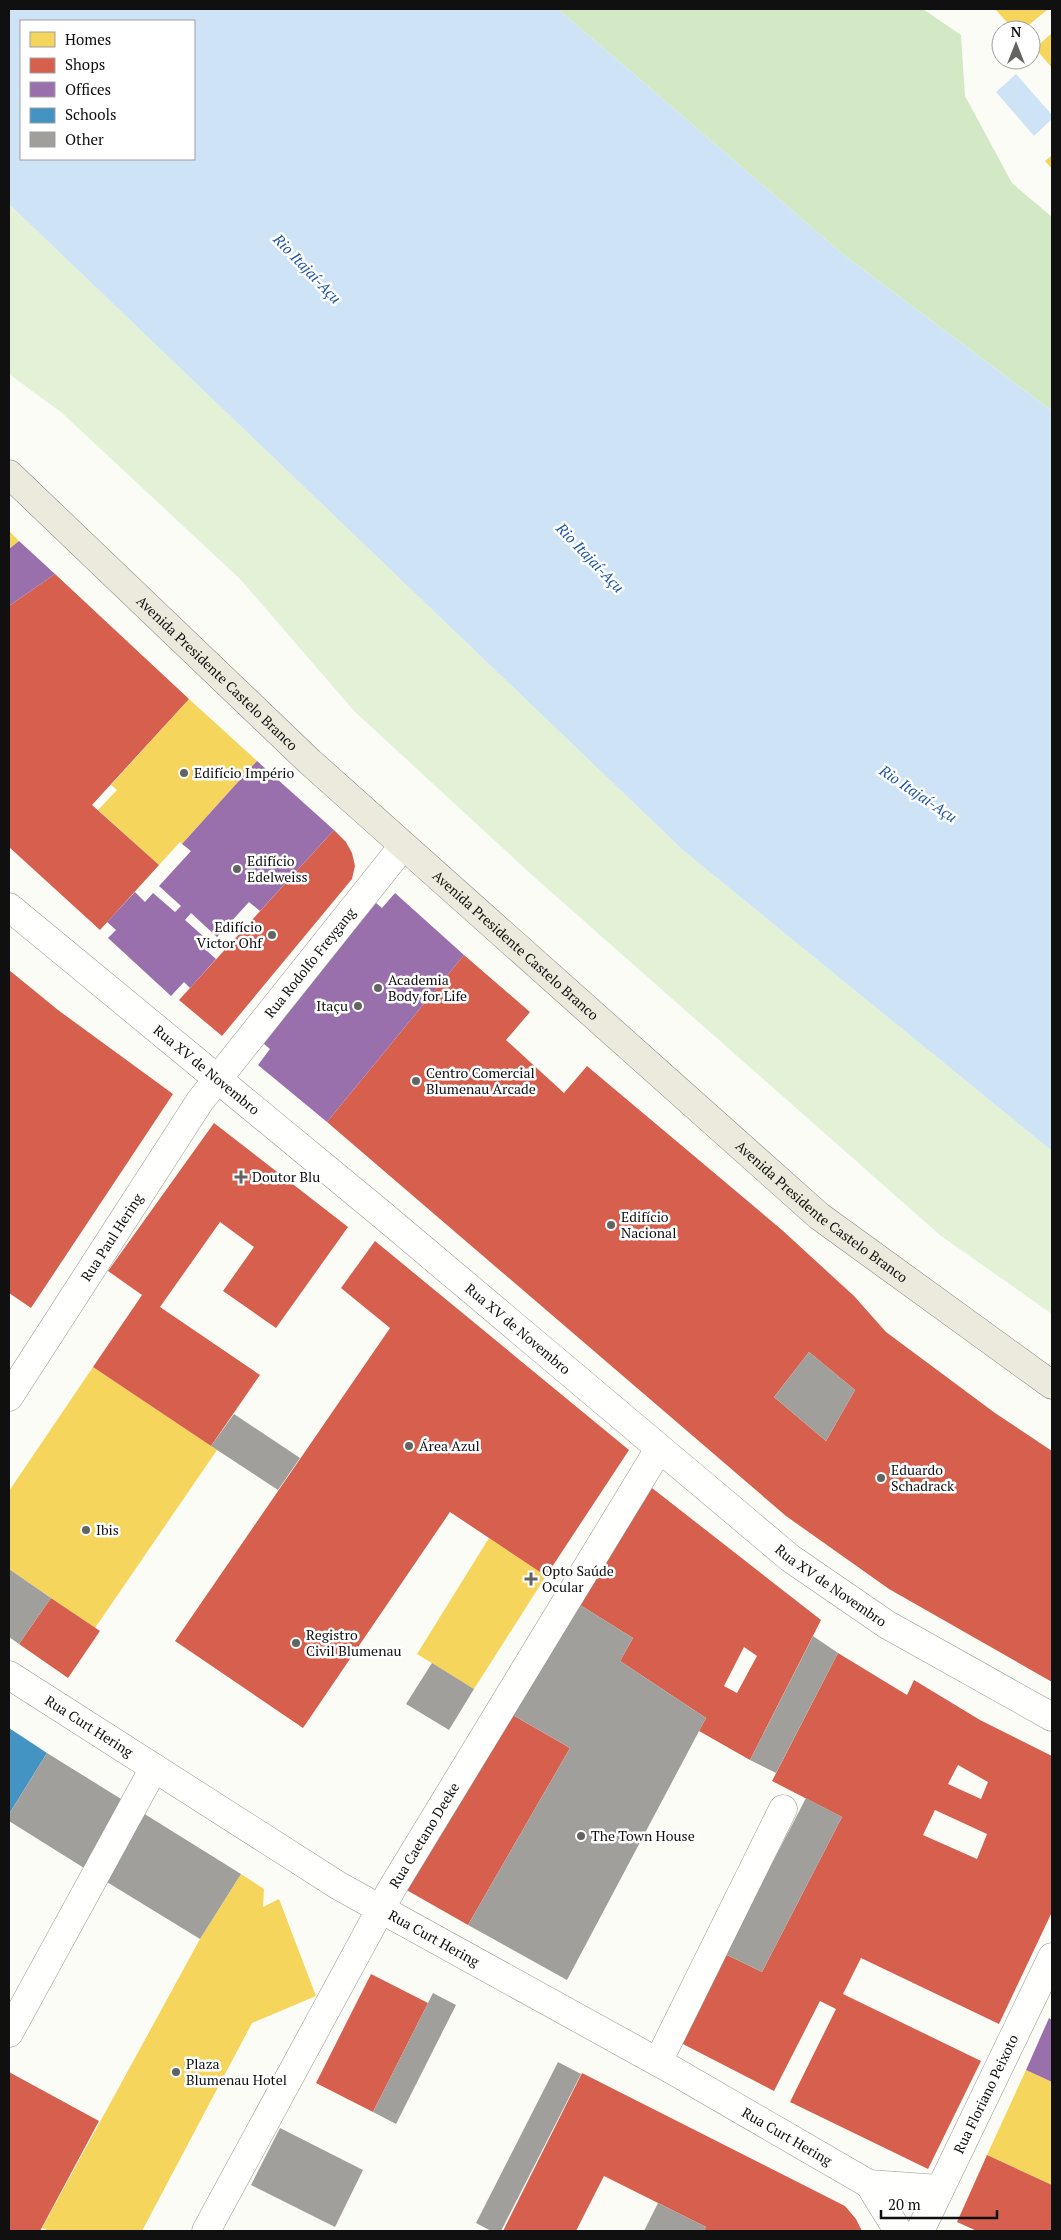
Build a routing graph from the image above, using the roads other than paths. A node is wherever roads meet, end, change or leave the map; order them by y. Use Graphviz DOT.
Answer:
graph roads {
  1 [pos="9,474"];
  2 [pos="403,846"];
  3 [pos="9,908"];
  4 [pos="217,1079"];
  5 [pos="1052,1385"];
  6 [pos="9,1397"];
  7 [pos="659,1449"];
  8 [pos="9,1675"];
  9 [pos="1052,1717"];
  10 [pos="154,1768"];
  11 [pos="783,1809"];
  12 [pos="380,1910"];
  13 [pos="1052,1957"];
  14 [pos="9,2033"];
  15 [pos="658,2062"];
  16 [pos="869,2184"];
  17 [pos="940,2189"];
  18 [pos="206,2231"];
  19 [pos="898,2231"];
  20 [pos="920,2231"];
  1 -- 2 [label="main road, Avenida Presidente Castelo Branco"];
  2 -- 4 [label="street, Rua Rodolfo Freygang"];
  2 -- 5 [label="main road, Avenida Presidente Castelo Branco"];
  3 -- 4 [label="street, Rua XV de Novembro"];
  4 -- 6 [label="street, Rua Paul Hering"];
  4 -- 7 [label="street, Rua XV de Novembro"];
  7 -- 9 [label="street, Rua XV de Novembro"];
  7 -- 12 [label="street, Rua Caetano Deeke"];
  8 -- 10 [label="street, Rua Curt Hering"];
  10 -- 12 [label="street, Rua Curt Hering"];
  10 -- 14 [label="street"];
  11 -- 15 [label="street"];
  12 -- 15 [label="street, Rua Curt Hering"];
  12 -- 18 [label="street, Rua Caetano Deeke"];
  13 -- 17 [label="street, Rua Floriano Peixoto"];
  15 -- 16 [label="street, Rua Curt Hering"];
  16 -- 17 [label="street, Rua Curt Hering"];
  16 -- 19 [label="street, Rua Curt Hering"];
  17 -- 20 [label="street, Rua Floriano Peixoto"];
}
